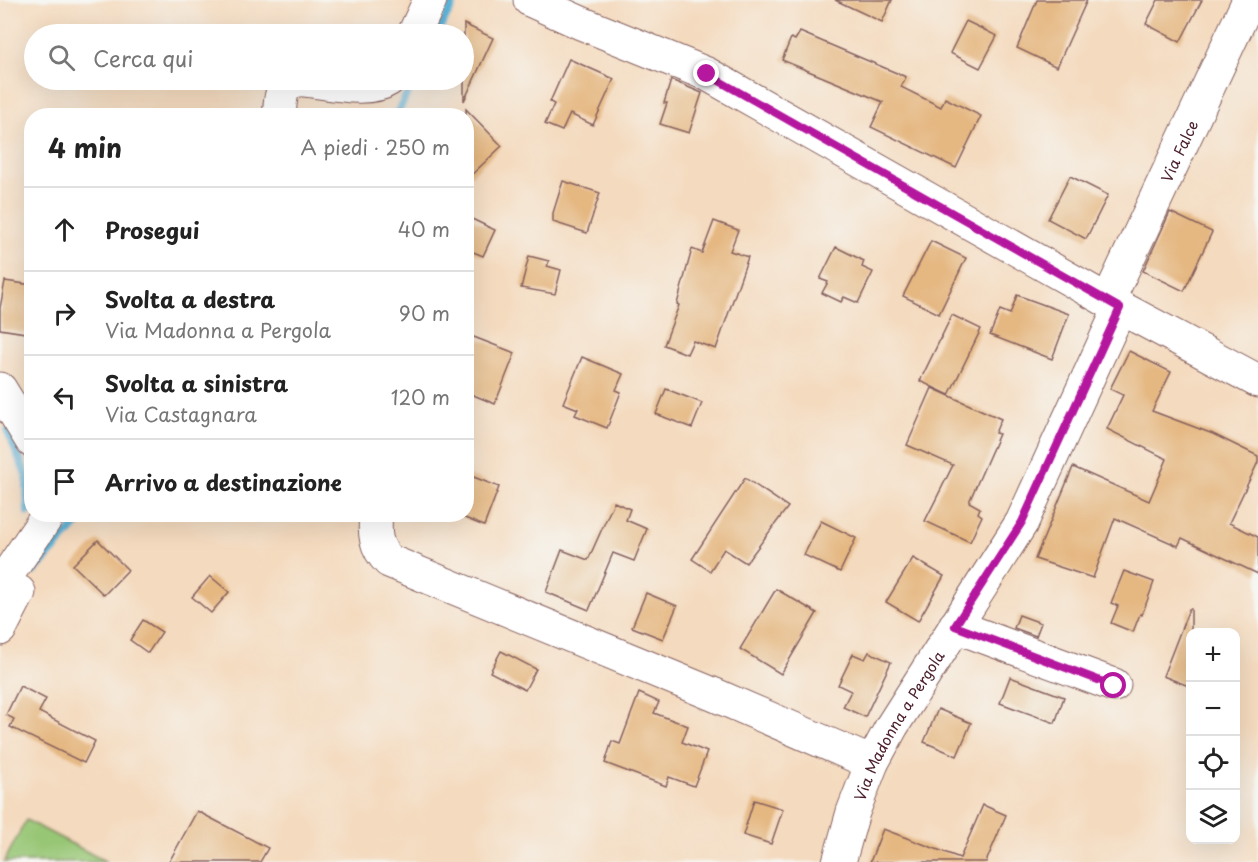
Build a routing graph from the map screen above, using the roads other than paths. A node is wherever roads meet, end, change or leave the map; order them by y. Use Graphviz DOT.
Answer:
graph roads {
  1 [pos="430,0"];
  2 [pos="530,0"];
  3 [pos="1249,0"];
  4 [pos="419,24"];
  5 [pos="283,90"];
  6 [pos="280,108"];
  7 [pos="1114,305"];
  8 [pos="1258,381"];
  9 [pos="0,389"];
  10 [pos="24,428"];
  11 [pos="44,522"];
  12 [pos="375,522"];
  13 [pos="7,587"];
  14 [pos="955,626"];
  15 [pos="0,629"];
  16 [pos="1114,686"];
  17 [pos="872,763"];
  18 [pos="838,862"];
  1 -- 4 [label="street"];
  2 -- 7 [label="street"];
  3 -- 7 [label="street, Via Falce"];
  5 -- 6 [label="street"];
  7 -- 8 [label="street"];
  7 -- 14 [label="street, Via Madonna a Pergola"];
  9 -- 10 [label="street"];
  11 -- 13 [label="street"];
  12 -- 17 [label="street"];
  13 -- 15 [label="street"];
  14 -- 16 [label="street"];
  14 -- 17 [label="street, Via Madonna a Pergola"];
  17 -- 18 [label="street, Via Madonna a Pergola"];
}
